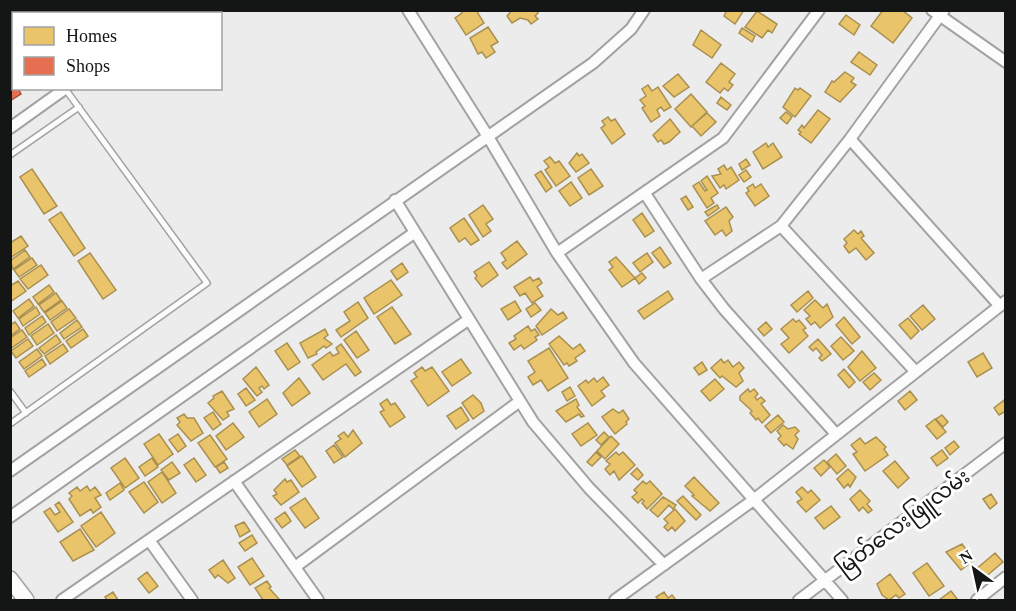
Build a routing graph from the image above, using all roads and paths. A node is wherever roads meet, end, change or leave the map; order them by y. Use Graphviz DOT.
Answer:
graph roads {
  1 [pos="408,10"];
  2 [pos="644,10"];
  3 [pos="819,10"];
  4 [pos="939,12"];
  5 [pos="1005,62"];
  6 [pos="65,90"];
  7 [pos="67,90"];
  8 [pos="79,107"];
  9 [pos="10,128"];
  10 [pos="487,135"];
  11 [pos="850,139"];
  12 [pos="10,156"];
  13 [pos="646,195"];
  14 [pos="395,200"];
  15 [pos="781,226"];
  16 [pos="414,233"];
  17 [pos="557,254"];
  18 [pos="701,279"];
  19 [pos="1002,303"];
  20 [pos="468,320"];
  21 [pos="915,371"];
  22 [pos="10,391"];
  23 [pos="520,401"];
  24 [pos="26,413"];
  25 [pos="10,424"];
  26 [pos="836,434"];
  27 [pos="1005,443"];
  28 [pos="10,471"];
  29 [pos="234,481"];
  30 [pos="752,501"];
  31 [pos="10,517"];
  32 [pos="149,540"];
  33 [pos="664,565"];
  34 [pos="295,567"];
  35 [pos="1005,577"];
  36 [pos="10,579"];
  37 [pos="825,581"];
  38 [pos="982,599"];
  39 [pos="26,600"];
  40 [pos="62,600"];
  41 [pos="192,600"];
  42 [pos="318,600"];
  43 [pos="615,600"];
  44 [pos="799,600"];
  45 [pos="842,600"];
  1 -- 10 [label="street"];
  2 -- 10 [label="street"];
  3 -- 13 [label="street"];
  4 -- 5 [label="street"];
  4 -- 11 [label="street"];
  6 -- 9 [label="street"];
  7 -- 8 [label="lane"];
  8 -- 12 [label="lane"];
  8 -- 24 [label="lane"];
  10 -- 14 [label="street"];
  10 -- 17 [label="street"];
  11 -- 15 [label="street"];
  11 -- 19 [label="street"];
  13 -- 17 [label="street"];
  13 -- 18 [label="street"];
  14 -- 16 [label="street"];
  14 -- 28 [label="street"];
  15 -- 18 [label="street"];
  15 -- 21 [label="street"];
  16 -- 20 [label="street"];
  16 -- 31 [label="street"];
  17 -- 30 [label="street"];
  18 -- 26 [label="street"];
  19 -- 21 [label="street"];
  20 -- 23 [label="street"];
  20 -- 29 [label="street"];
  21 -- 26 [label="street"];
  22 -- 24 [label="lane"];
  23 -- 33 [label="street"];
  23 -- 34 [label="street"];
  24 -- 25 [label="lane"];
  26 -- 30 [label="street"];
  27 -- 37 [label="street, မြတ်လေးဖြူလမ်း"];
  29 -- 32 [label="street"];
  29 -- 34 [label="street"];
  30 -- 33 [label="street"];
  30 -- 37 [label="street"];
  32 -- 40 [label="street"];
  32 -- 41 [label="street"];
  33 -- 43 [label="street"];
  34 -- 42 [label="street"];
  35 -- 38 [label="street"];
  36 -- 39 [label="street"];
  37 -- 44 [label="street, မြတ်လေးဖြူလမ်း"];
  37 -- 45 [label="street"];
}
